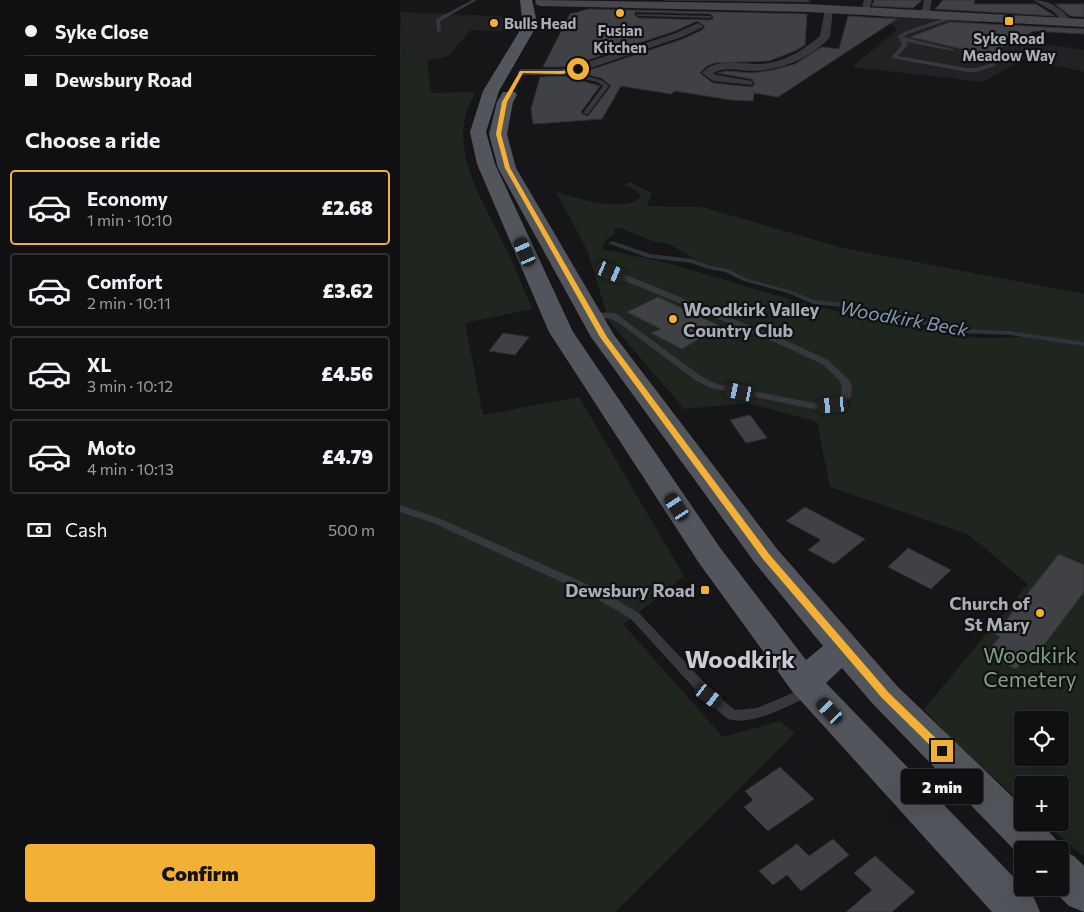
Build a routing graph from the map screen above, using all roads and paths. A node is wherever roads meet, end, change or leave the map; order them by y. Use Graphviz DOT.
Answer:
graph roads {
  1 [pos="475,0"];
  2 [pos="928,0"];
  3 [pos="1037,0"];
  4 [pos="529,1"];
  5 [pos="774,4"];
  6 [pos="867,5"];
  7 [pos="638,6"];
  8 [pos="829,9"];
  9 [pos="675,10"];
  10 [pos="925,14"];
  11 [pos="951,15"];
  12 [pos="710,16"];
  13 [pos="1068,23"];
  14 [pos="1084,24"];
  15 [pos="698,26"];
  16 [pos="439,31"];
  17 [pos="903,40"];
  18 [pos="951,50"];
  19 [pos="993,65"];
  20 [pos="745,67"];
  21 [pos="522,72"];
  22 [pos="562,72"];
  23 [pos="725,80"];
  24 [pos="748,83"];
  25 [pos="586,113"];
  26 [pos="611,272"];
  27 [pos="591,314"];
  28 [pos="400,508"];
  29 [pos="843,647"];
  30 [pos="807,686"];
  31 [pos="1032,841"];
  32 [pos="1069,878"];
  33 [pos="1084,893"];
  34 [pos="1019,912"];
  1 -- 16 [label="lane"];
  2 -- 10 [label="street"];
  3 -- 13 [label="street"];
  4 -- 7 [label="street"];
  4 -- 21 [label="main road"];
  4 -- 30 [label="main road"];
  5 -- 8 [label="street"];
  5 -- 9 [label="street"];
  6 -- 8 [label="street"];
  6 -- 10 [label="street"];
  7 -- 9 [label="street"];
  8 -- 20 [label="street"];
  9 -- 12 [label="lane"];
  10 -- 11 [label="street"];
  11 -- 13 [label="street"];
  11 -- 17 [label="lane"];
  13 -- 14 [label="street"];
  15 -- 22 [label="street"];
  17 -- 18 [label="lane"];
  17 -- 19 [label="lane"];
  20 -- 23 [label="street"];
  20 -- 23 [label="street"];
  21 -- 22 [label="street"];
  21 -- 27 [label="main road"];
  22 -- 25 [label="lane"];
  23 -- 24 [label="street"];
  26 -- 27 [label="lane"];
  27 -- 29 [label="main road"];
  28 -- 30 [label="lane"];
  29 -- 30 [label="main road"];
  29 -- 31 [label="main road"];
  30 -- 34 [label="main road"];
  32 -- 33 [label="main road"];
}
